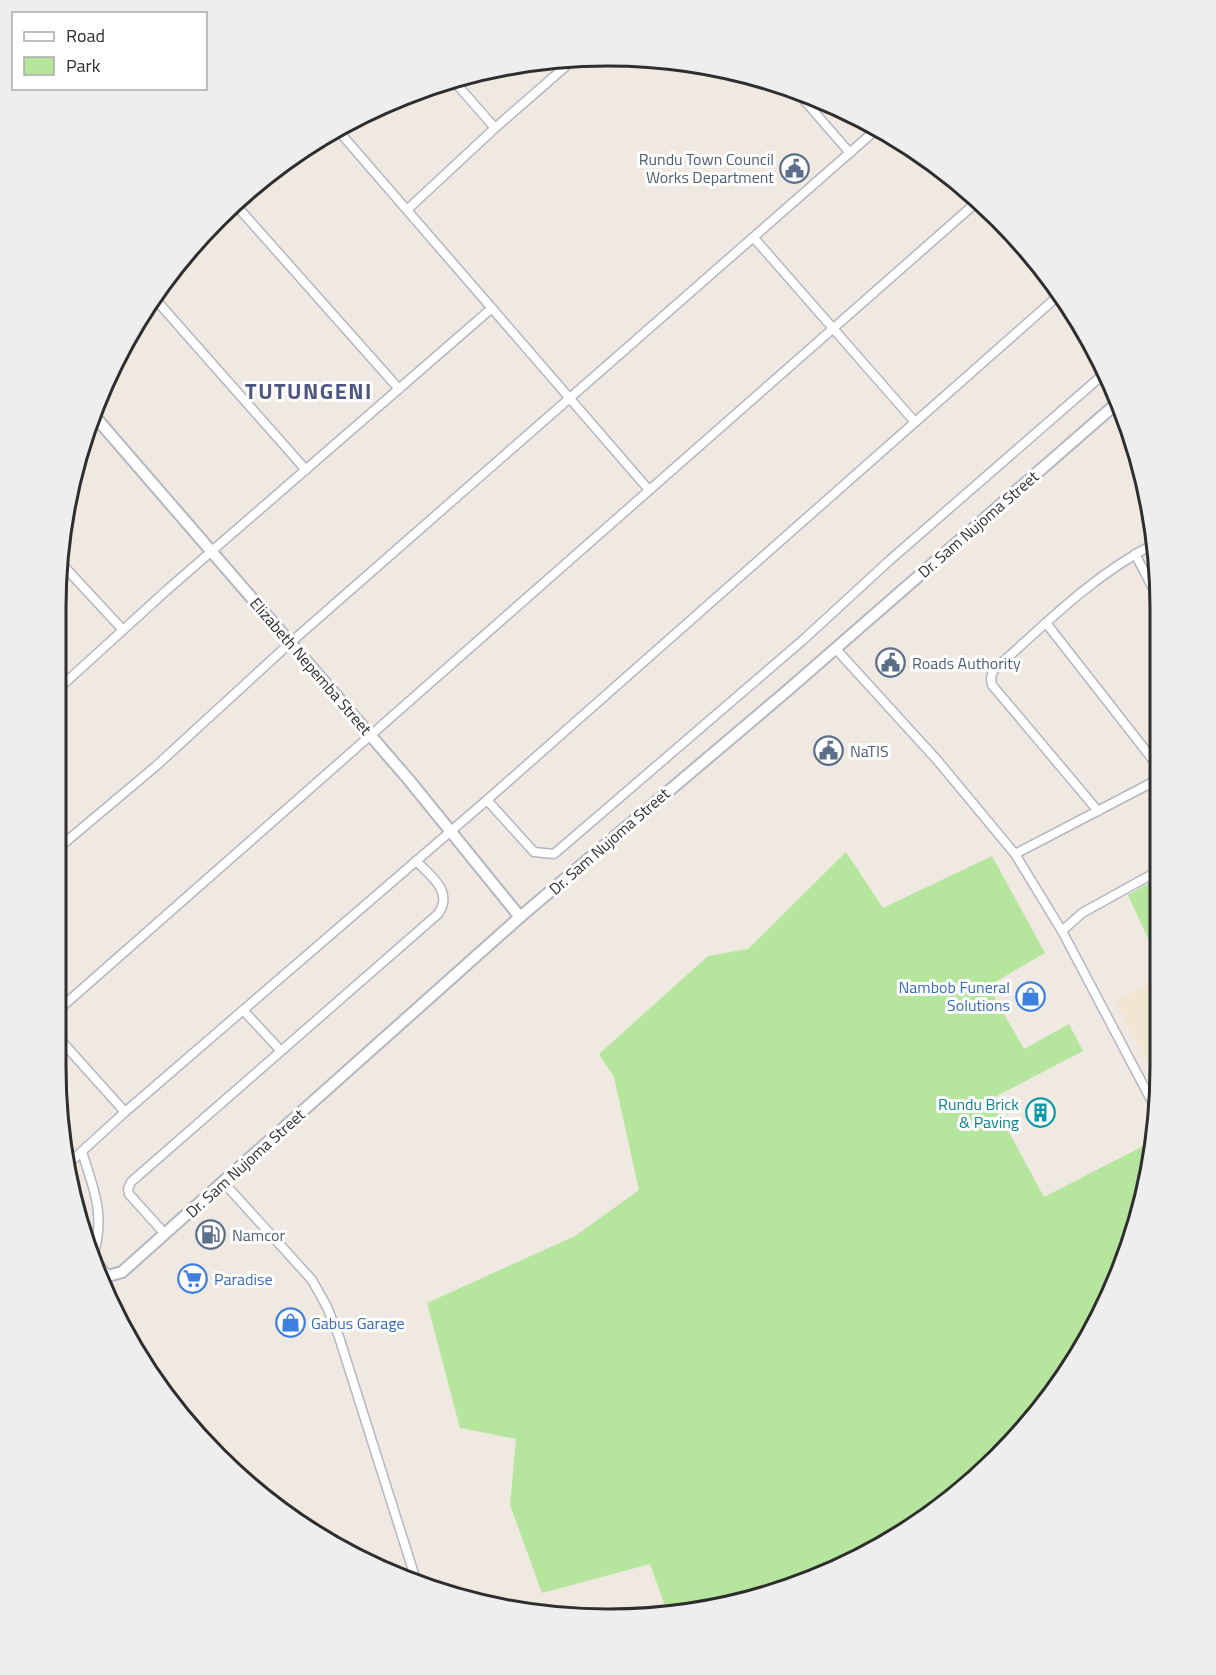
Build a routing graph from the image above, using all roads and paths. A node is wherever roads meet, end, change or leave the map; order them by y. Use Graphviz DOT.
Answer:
graph roads {
  1 [pos="564,68"];
  2 [pos="459,87"];
  3 [pos="808,104"];
  4 [pos="495,128"];
  5 [pos="871,134"];
  6 [pos="343,136"];
  7 [pos="850,153"];
  8 [pos="971,207"];
  9 [pos="408,209"];
  10 [pos="241,210"];
  11 [pos="754,238"];
  12 [pos="1054,300"];
  13 [pos="159,304"];
  14 [pos="492,308"];
  15 [pos="833,329"];
  16 [pos="1099,378"];
  17 [pos="399,389"];
  18 [pos="570,400"];
  19 [pos="1112,408"];
  20 [pos="914,421"];
  21 [pos="99,422"];
  22 [pos="306,470"];
  23 [pos="649,490"];
  24 [pos="1146,548"];
  25 [pos="212,552"];
  26 [pos="1135,554"];
  27 [pos="67,570"];
  28 [pos="1149,581"];
  29 [pos="1046,623"];
  30 [pos="123,630"];
  31 [pos="290,643"];
  32 [pos="835,648"];
  33 [pos="66,682"];
  34 [pos="370,735"];
  35 [pos="1150,756"];
  36 [pos="1150,784"];
  37 [pos="487,800"];
  38 [pos="1098,811"];
  39 [pos="451,831"];
  40 [pos="66,842"];
  41 [pos="1015,855"];
  42 [pos="416,861"];
  43 [pos="1150,875"];
  44 [pos="520,917"];
  45 [pos="1062,931"];
  46 [pos="66,1003"];
  47 [pos="243,1010"];
  48 [pos="66,1046"];
  49 [pos="281,1052"];
  50 [pos="1149,1096"];
  51 [pos="125,1112"];
  52 [pos="82,1152"];
  53 [pos="74,1159"];
  54 [pos="224,1183"];
  55 [pos="165,1234"];
  56 [pos="96,1245"];
  57 [pos="108,1277"];
  58 [pos="414,1573"];
  1 -- 4 [label="street"];
  2 -- 4 [label="street"];
  3 -- 7 [label="street"];
  4 -- 9 [label="street"];
  5 -- 7 [label="street"];
  6 -- 9 [label="street"];
  7 -- 11 [label="street"];
  8 -- 15 [label="street"];
  9 -- 14 [label="street"];
  10 -- 17 [label="street"];
  11 -- 15 [label="street"];
  11 -- 18 [label="street"];
  12 -- 20 [label="street"];
  13 -- 22 [label="street"];
  14 -- 17 [label="street"];
  14 -- 18 [label="street"];
  15 -- 20 [label="street"];
  15 -- 23 [label="street"];
  16 -- 37 [label="street"];
  17 -- 22 [label="street"];
  18 -- 23 [label="street"];
  18 -- 31 [label="street"];
  19 -- 32 [label="street, Dr. Sam Nujoma Street"];
  20 -- 37 [label="street"];
  21 -- 25 [label="street, Elizabeth Nepemba Street"];
  22 -- 25 [label="street"];
  23 -- 34 [label="street"];
  24 -- 26 [label="street"];
  25 -- 30 [label="street"];
  25 -- 31 [label="street, Elizabeth Nepemba Street"];
  26 -- 28 [label="street"];
  26 -- 29 [label="street"];
  27 -- 30 [label="street"];
  29 -- 35 [label="street"];
  29 -- 38 [label="street"];
  30 -- 33 [label="street"];
  31 -- 34 [label="street, Elizabeth Nepemba Street"];
  31 -- 40 [label="street"];
  32 -- 41 [label="street"];
  32 -- 44 [label="street, Dr. Sam Nujoma Street"];
  34 -- 39 [label="street, Elizabeth Nepemba Street"];
  34 -- 46 [label="street"];
  36 -- 38 [label="street"];
  37 -- 39 [label="street"];
  38 -- 41 [label="street"];
  39 -- 42 [label="street"];
  39 -- 44 [label="street, Elizabeth Nepemba Street"];
  41 -- 45 [label="street"];
  42 -- 47 [label="street"];
  42 -- 49 [label="street"];
  43 -- 45 [label="street"];
  44 -- 54 [label="street, Dr. Sam Nujoma Street"];
  45 -- 50 [label="street"];
  47 -- 49 [label="street"];
  47 -- 51 [label="street"];
  48 -- 51 [label="street"];
  49 -- 55 [label="street"];
  51 -- 52 [label="street"];
  52 -- 53 [label="street"];
  52 -- 56 [label="street"];
  54 -- 55 [label="street, Dr. Sam Nujoma Street"];
  54 -- 58 [label="street"];
  55 -- 57 [label="street, Dr. Sam Nujoma Street"];
}
